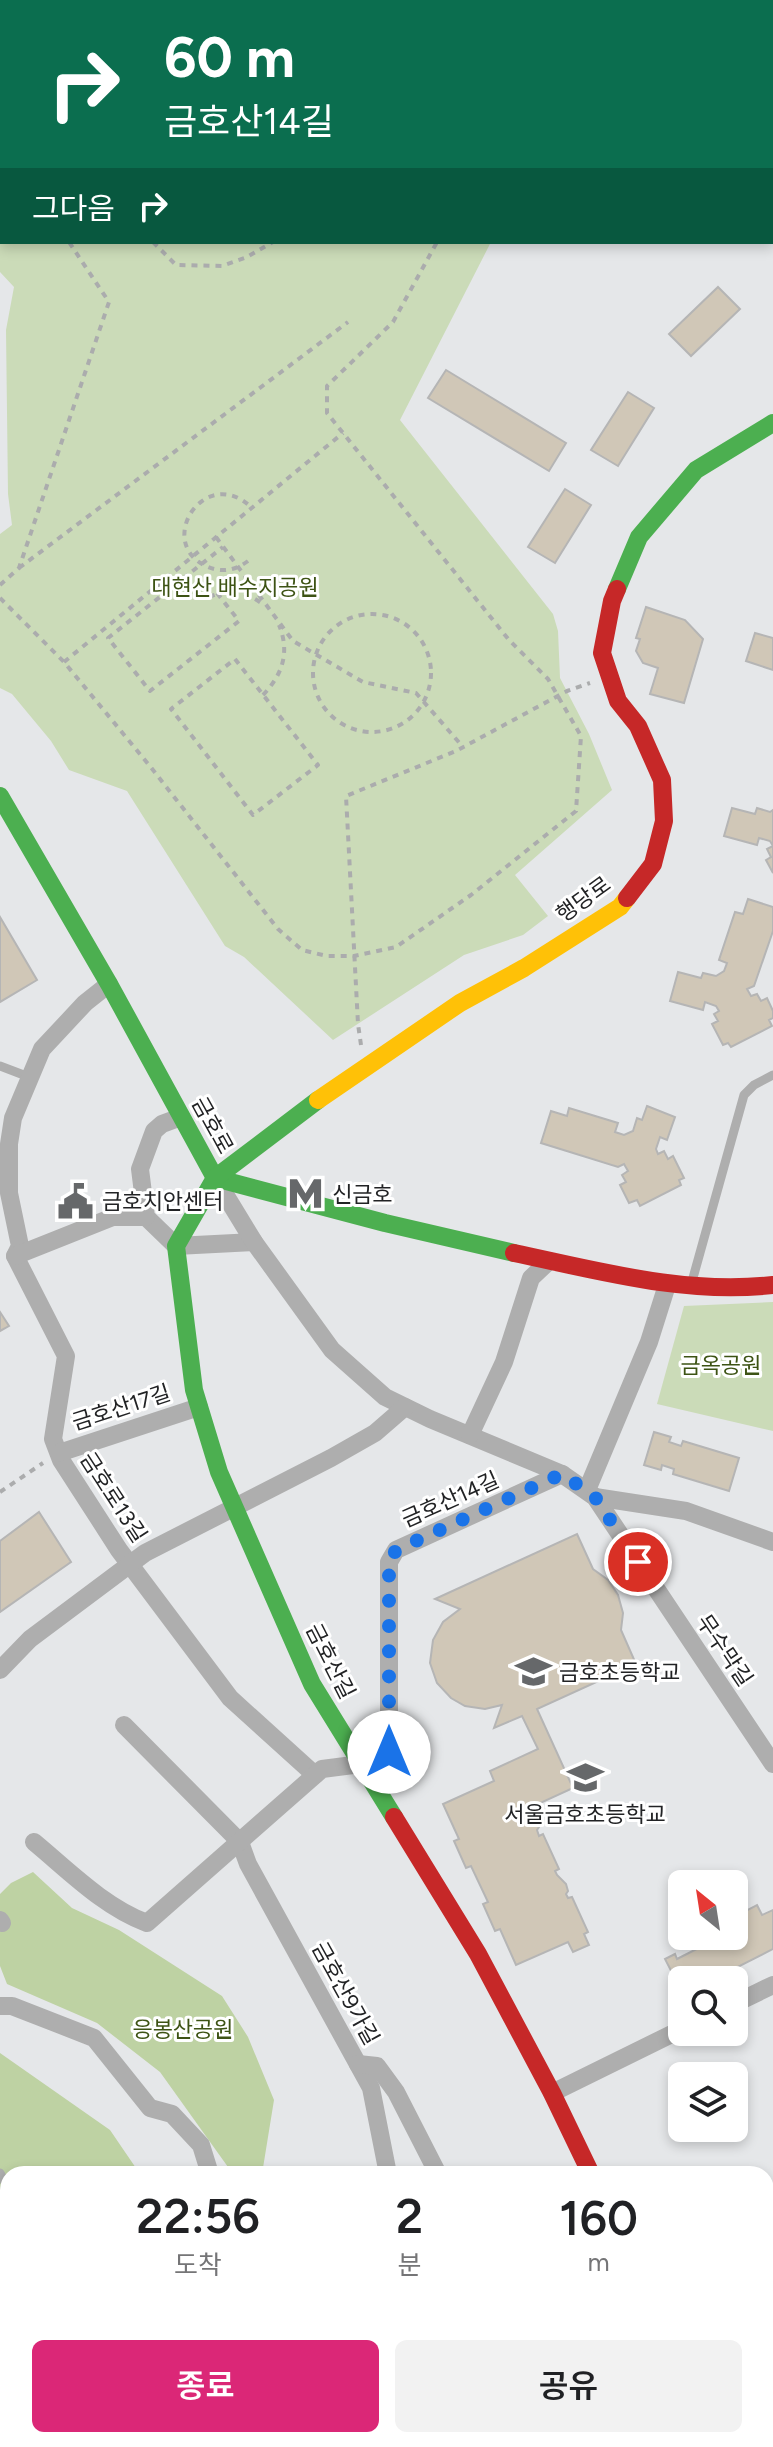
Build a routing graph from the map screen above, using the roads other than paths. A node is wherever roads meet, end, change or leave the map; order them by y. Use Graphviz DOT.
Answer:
graph roads {
  1 [pos="773,423"];
  2 [pos="0,796"];
  3 [pos="109,984"];
  4 [pos="0,1066"];
  5 [pos="773,1075"];
  6 [pos="29,1077"];
  7 [pos="181,1117"];
  8 [pos="215,1178"];
  9 [pos="146,1217"];
  10 [pos="254,1242"];
  11 [pos="176,1246"];
  12 [pos="15,1256"];
  13 [pos="549,1261"];
  14 [pos="667,1285"];
  15 [pos="773,1285"];
  16 [pos="691,1287"];
  17 [pos="199,1407"];
  18 [pos="405,1407"];
  19 [pos="470,1435"];
  20 [pos="59,1453"];
  21 [pos="562,1474"];
  22 [pos="591,1494"];
  23 [pos="234,1506"];
  24 [pos="773,1542"];
  25 [pos="130,1564"];
  26 [pos="0,1670"];
  27 [pos="124,1725"];
  28 [pos="361,1764"];
  29 [pos="773,1764"];
  30 [pos="315,1775"];
  31 [pos="34,1842"];
  32 [pos="240,1842"];
  33 [pos="773,1985"];
  34 [pos="748,1997"];
  35 [pos="0,2006"];
  36 [pos="668,2036"];
  37 [pos="358,2064"];
  38 [pos="552,2093"];
  39 [pos="208,2166"];
  40 [pos="386,2166"];
  41 [pos="434,2166"];
  42 [pos="587,2166"];
  1 -- 8 [label="street, 행당로"];
  2 -- 3 [label="street, 금호로"];
  3 -- 6 [label="street, 금호로13길"];
  3 -- 7 [label="street, 금호로"];
  4 -- 6 [label="lane"];
  5 -- 16 [label="lane"];
  6 -- 12 [label="street, 금호로13길"];
  7 -- 8 [label="street, 금호로"];
  7 -- 9 [label="street"];
  8 -- 10 [label="street, 무수막길"];
  8 -- 11 [label="street"];
  8 -- 13 [label="street, 금호로"];
  9 -- 11 [label="street"];
  9 -- 12 [label="street"];
  10 -- 11 [label="street"];
  10 -- 18 [label="street, 무수막길"];
  11 -- 17 [label="street, 금호산길"];
  12 -- 20 [label="street, 금호로13길"];
  13 -- 14 [label="street, 금호로"];
  13 -- 19 [label="street"];
  14 -- 16 [label="street, 금호로"];
  14 -- 22 [label="street"];
  15 -- 16 [label="street, 금호로"];
  17 -- 20 [label="street, 금호산17길"];
  17 -- 23 [label="street, 금호산길"];
  18 -- 19 [label="street, 무수막길"];
  18 -- 23 [label="street"];
  19 -- 21 [label="street, 무수막길"];
  20 -- 25 [label="street, 금호로13길"];
  21 -- 22 [label="street, 무수막길"];
  21 -- 28 [label="street, 금호산14길"];
  22 -- 24 [label="street"];
  22 -- 29 [label="street, 무수막길"];
  23 -- 25 [label="street"];
  23 -- 28 [label="street, 금호산길"];
  25 -- 26 [label="street"];
  25 -- 30 [label="street, 금호로13길"];
  27 -- 32 [label="street, 금호산9가길"];
  28 -- 30 [label="street"];
  28 -- 38 [label="street, 금호산길"];
  30 -- 32 [label="street"];
  31 -- 32 [label="street"];
  32 -- 37 [label="street, 금호산9가길"];
  33 -- 34 [label="street"];
  35 -- 39 [label="street"];
  36 -- 38 [label="street"];
  37 -- 40 [label="street, 금호산9가길"];
  37 -- 41 [label="street"];
  38 -- 42 [label="street, 금호산길"];
}
